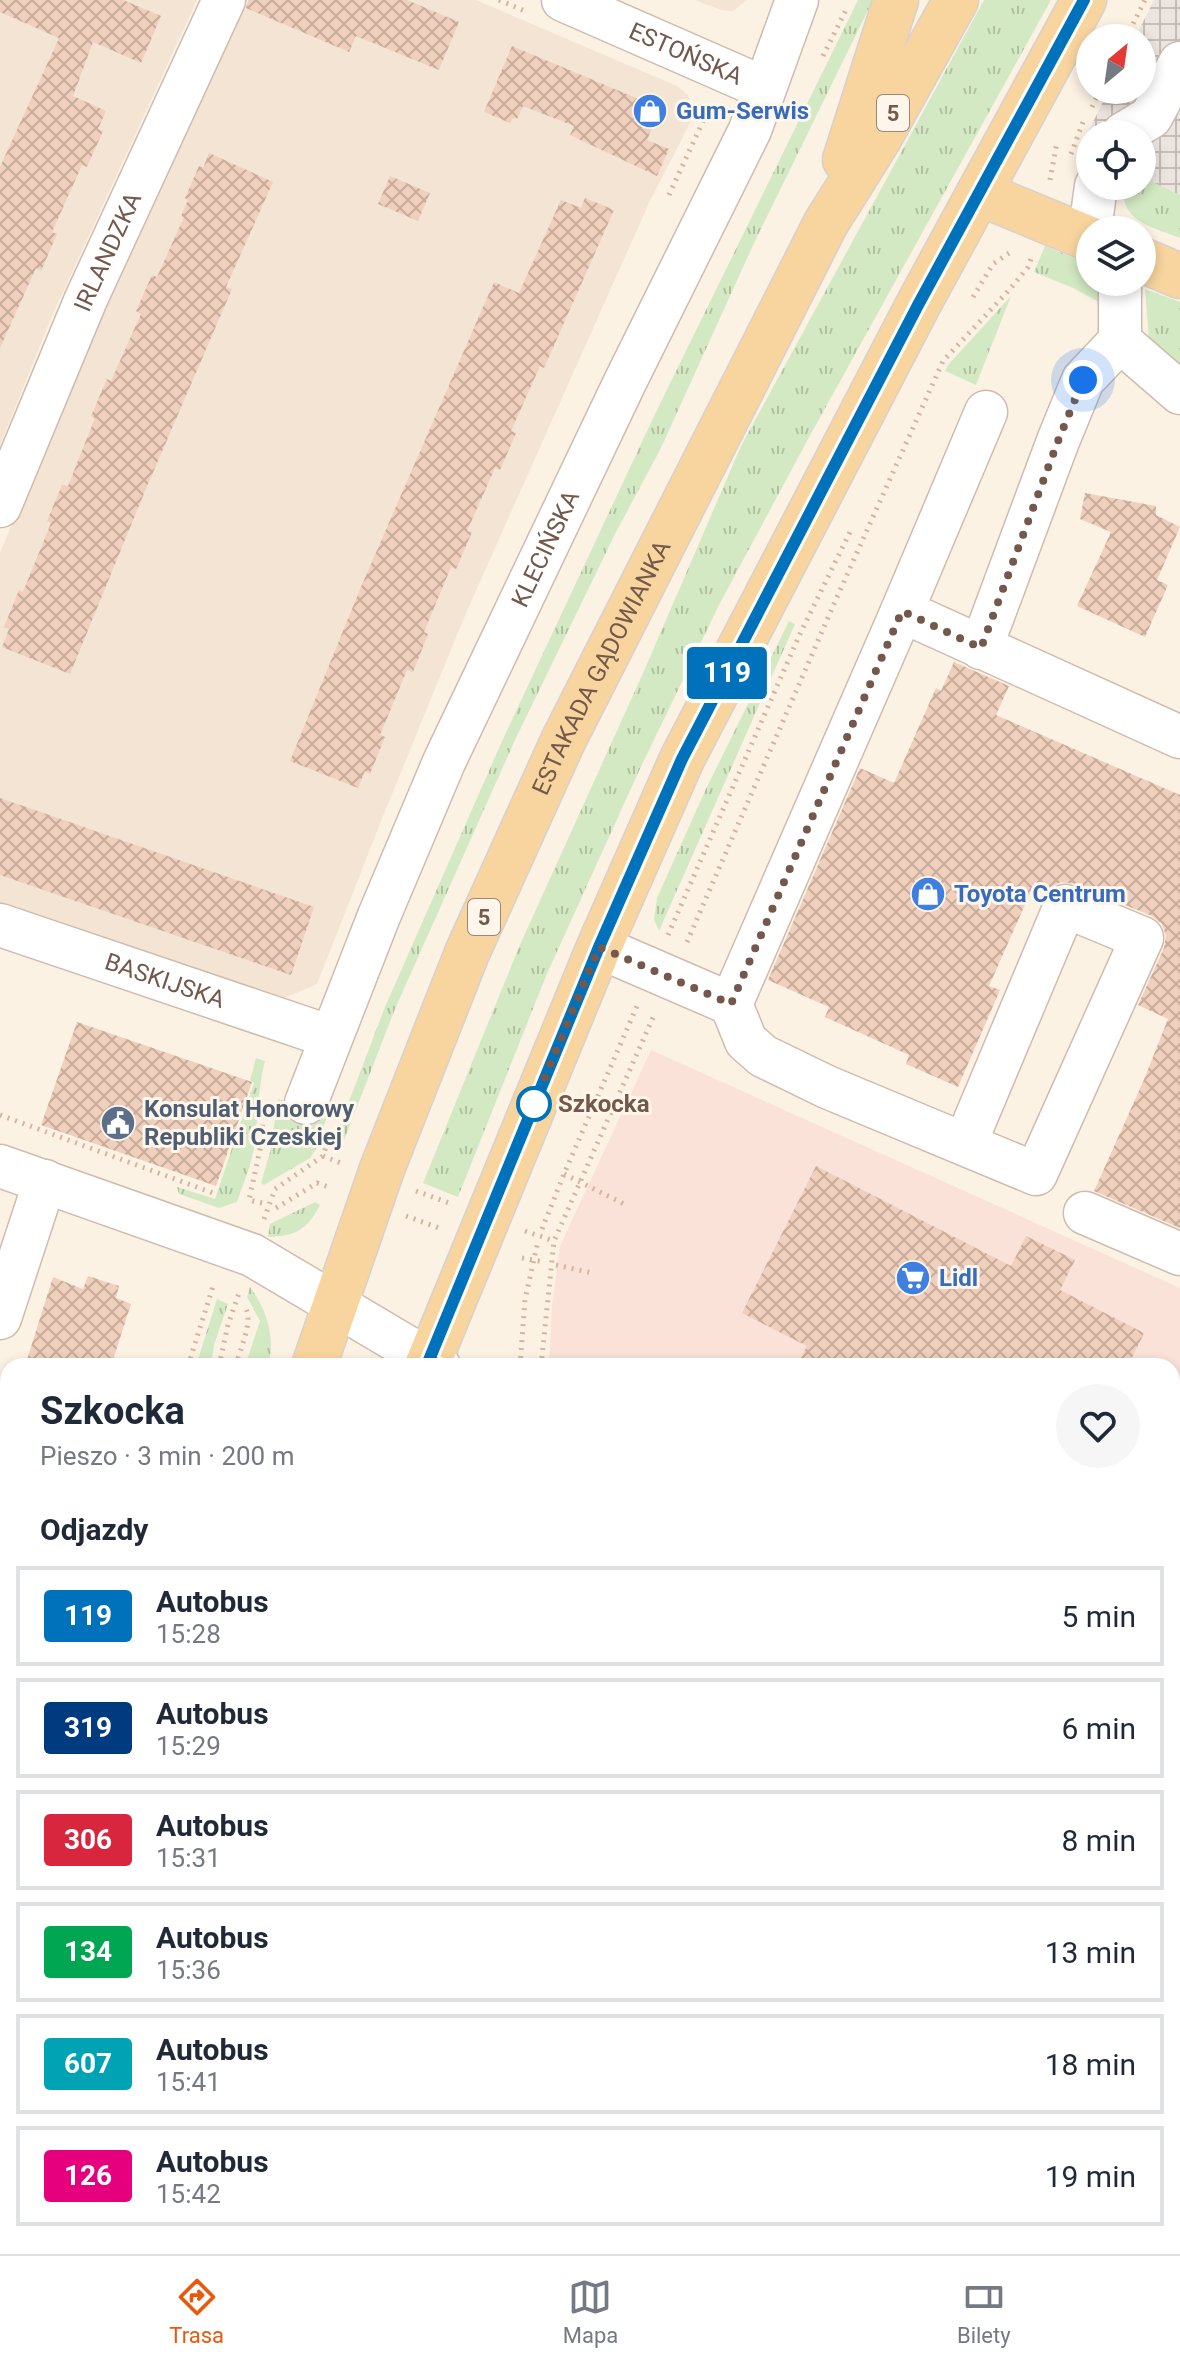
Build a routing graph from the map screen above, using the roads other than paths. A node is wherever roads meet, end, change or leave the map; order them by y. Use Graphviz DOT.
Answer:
graph roads {
  1 [pos="224,0"];
  2 [pos="563,0"];
  3 [pos="797,0"];
  4 [pos="896,0"];
  5 [pos="956,0"];
  6 [pos="1084,0"];
  7 [pos="1180,63"];
  8 [pos="764,88"];
  9 [pos="1146,120"];
  10 [pos="979,193"];
  11 [pos="826,223"];
  12 [pos="1076,233"];
  13 [pos="1156,266"];
  14 [pos="1180,276"];
  15 [pos="1120,296"];
  16 [pos="1120,341"];
  17 [pos="1180,393"];
  18 [pos="986,412"];
  19 [pos="0,506"];
  20 [pos="902,611"];
  21 [pos="981,648"];
  22 [pos="1177,727"];
  23 [pos="0,925"];
  24 [pos="599,947"];
  25 [pos="731,1004"];
  26 [pos="331,1037"];
  27 [pos="287,1099"];
  28 [pos="965,1144"];
  29 [pos="0,1166"];
  30 [pos="45,1181"];
  31 [pos="1085,1213"];
  32 [pos="1180,1254"];
  33 [pos="334,1305"];
  34 [pos="0,1318"];
  35 [pos="317,1358"];
  36 [pos="422,1358"];
  37 [pos="434,1358"];
  1 -- 19 [label="street, IRLANDZKA"];
  2 -- 8 [label="street, ESTOŃSKA"];
  3 -- 8 [label="street, KLECIŃSKA"];
  4 -- 11 [label="main road"];
  5 -- 11 [label="main road, ESTAKADA GĄDOWIANKA / 5"];
  6 -- 10 [label="main road"];
  7 -- 9 [label="street"];
  8 -- 26 [label="street, KLECIŃSKA"];
  10 -- 12 [label="main road"];
  10 -- 24 [label="main road"];
  11 -- 33 [label="main road, ESTAKADA GĄDOWIANKA / 5"];
  13 -- 14 [label="main road"];
  15 -- 16 [label="street"];
  16 -- 17 [label="street"];
  16 -- 21 [label="street"];
  18 -- 20 [label="street"];
  20 -- 21 [label="street"];
  20 -- 25 [label="street"];
  21 -- 22 [label="street"];
  23 -- 26 [label="street, BASKIJSKA"];
  24 -- 25 [label="street"];
  24 -- 37 [label="main road"];
  25 -- 28 [label="street"];
  26 -- 27 [label="street, KLECIŃSKA"];
  28 -- 28 [label="street"];
  29 -- 30 [label="street"];
  30 -- 33 [label="street"];
  30 -- 34 [label="street"];
  31 -- 32 [label="street"];
  33 -- 35 [label="main road, ESTAKADA GĄDOWIANKA / 5"];
  33 -- 36 [label="street"];
}
